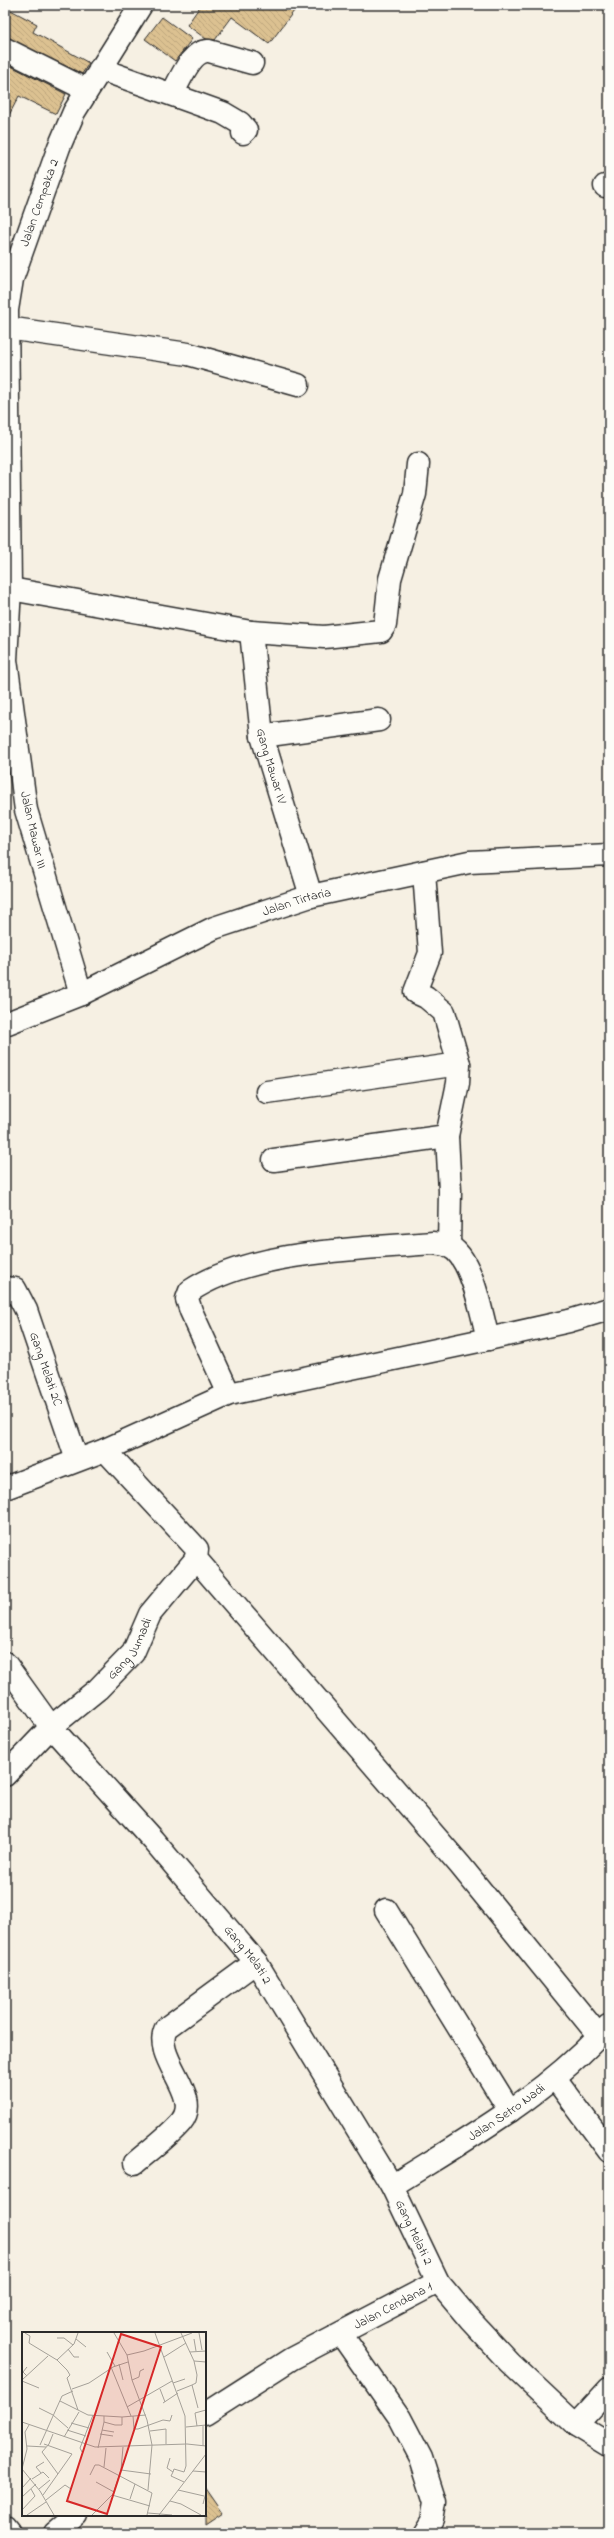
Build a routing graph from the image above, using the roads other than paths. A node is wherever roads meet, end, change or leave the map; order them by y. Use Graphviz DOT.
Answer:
graph roads {
  1 [pos="141,5"];
  2 [pos="5,49"];
  3 [pos="252,63"];
  4 [pos="100,69"];
  5 [pos="87,90"];
  6 [pos="172,94"];
  7 [pos="243,134"];
  8 [pos="9,279"];
  9 [pos="7,328"];
  10 [pos="298,385"];
  11 [pos="418,464"];
  12 [pos="8,589"];
  13 [pos="251,632"];
  14 [pos="5,660"];
  15 [pos="379,720"];
  16 [pos="262,736"];
  17 [pos="609,855"];
  18 [pos="424,872"];
  19 [pos="311,896"];
  20 [pos="81,994"];
  21 [pos="5,1024"];
  22 [pos="459,1064"];
  23 [pos="267,1092"];
  24 [pos="447,1136"];
  25 [pos="274,1160"];
  26 [pos="449,1246"];
  27 [pos="5,1288"];
  28 [pos="609,1309"];
  29 [pos="488,1339"];
  30 [pos="229,1394"];
  31 [pos="105,1450"];
  32 [pos="77,1460"];
  33 [pos="5,1488"];
  34 [pos="196,1559"];
  35 [pos="5,1663"];
  36 [pos="51,1727"];
  37 [pos="5,1775"];
  38 [pos="386,1910"];
  39 [pos="256,1962"];
  40 [pos="604,2031"];
  41 [pos="555,2078"];
  42 [pos="510,2111"];
  43 [pos="609,2151"];
  44 [pos="135,2163"];
  45 [pos="392,2186"];
  46 [pos="438,2282"];
  47 [pos="341,2334"];
  48 [pos="609,2389"];
  49 [pos="206,2413"];
  50 [pos="576,2425"];
  51 [pos="609,2445"];
  52 [pos="75,2516"];
  53 [pos="5,2528"];
  54 [pos="9,2533"];
  55 [pos="55,2533"];
  56 [pos="424,2533"];
  1 -- 4 [label="street, Jalan Cempaka 2"];
  2 -- 5 [label="street"];
  3 -- 6 [label="street"];
  4 -- 5 [label="street, Jalan Cempaka 2"];
  4 -- 6 [label="street"];
  5 -- 8 [label="street, Jalan Cempaka 2"];
  6 -- 7 [label="street"];
  8 -- 9 [label="street, Jalan Cempaka 2"];
  9 -- 10 [label="street"];
  9 -- 12 [label="street, Jalan Cempaka 2"];
  11 -- 13 [label="street"];
  12 -- 13 [label="street"];
  12 -- 14 [label="street, Jalan Mawar III"];
  13 -- 16 [label="street, Gang Mawar IV"];
  14 -- 20 [label="street, Jalan Mawar III"];
  15 -- 16 [label="street"];
  16 -- 19 [label="street, Gang Mawar IV"];
  17 -- 18 [label="street, Jalan Tirtaria"];
  18 -- 19 [label="street, Jalan Tirtaria"];
  18 -- 22 [label="street"];
  19 -- 20 [label="street, Jalan Tirtaria"];
  20 -- 21 [label="street, Jalan Tirtaria"];
  22 -- 23 [label="street"];
  22 -- 24 [label="street"];
  24 -- 25 [label="street"];
  24 -- 26 [label="street"];
  26 -- 29 [label="street"];
  26 -- 30 [label="street"];
  27 -- 32 [label="street, Gang Melati 2C"];
  28 -- 29 [label="street"];
  29 -- 30 [label="street"];
  30 -- 31 [label="street"];
  31 -- 32 [label="street"];
  31 -- 34 [label="street"];
  32 -- 33 [label="street"];
  34 -- 36 [label="street, Gang Jumadi"];
  34 -- 40 [label="street"];
  35 -- 36 [label="street, Gang Melati 2"];
  36 -- 37 [label="street, Gang Jumadi"];
  36 -- 39 [label="street, Gang Melati 2"];
  38 -- 42 [label="street"];
  39 -- 44 [label="street"];
  39 -- 45 [label="street, Gang Melati 2"];
  40 -- 41 [label="street, Jalan Setro Nadi"];
  41 -- 42 [label="street, Jalan Setro Nadi"];
  41 -- 43 [label="street"];
  42 -- 45 [label="street, Jalan Setro Nadi"];
  45 -- 46 [label="street, Gang Melati 2"];
  46 -- 47 [label="street, Jalan Cendana 1"];
  46 -- 50 [label="street, Jalan Cendana 1"];
  47 -- 49 [label="street, Jalan Cendana 1"];
  47 -- 56 [label="street"];
  48 -- 50 [label="street"];
  50 -- 51 [label="street, Jalan Cendana 1"];
  52 -- 55 [label="street"];
  53 -- 54 [label="street"];
}
